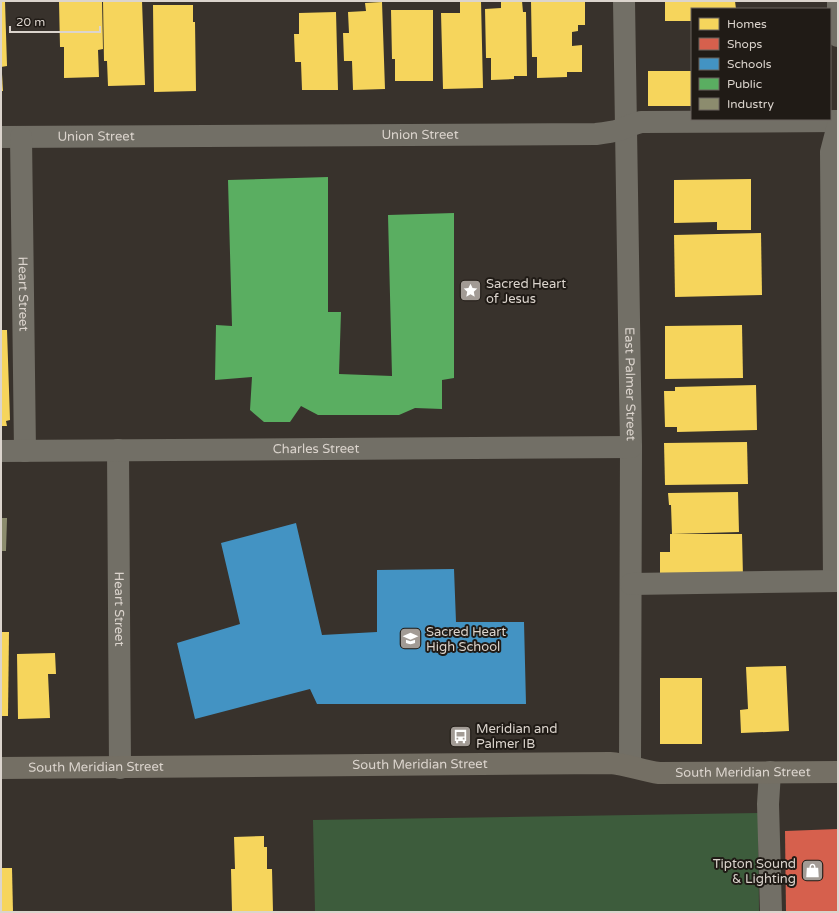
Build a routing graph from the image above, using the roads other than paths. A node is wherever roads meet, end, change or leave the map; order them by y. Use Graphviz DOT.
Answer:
graph roads {
  1 [pos="624,1"];
  2 [pos="838,1"];
  3 [pos="838,36"];
  4 [pos="838,121"];
  5 [pos="838,125"];
  6 [pos="625,127"];
  7 [pos="11,137"];
  8 [pos="631,447"];
  9 [pos="118,450"];
  10 [pos="1,451"];
  11 [pos="25,451"];
  12 [pos="836,581"];
  13 [pos="631,584"];
  14 [pos="630,766"];
  15 [pos="1,768"];
  16 [pos="120,768"];
  17 [pos="770,772"];
  18 [pos="838,772"];
  19 [pos="770,912"];
  1 -- 6 [label="street, East Palmer Street"];
  2 -- 3 [label="street"];
  4 -- 6 [label="street, Union Street"];
  5 -- 12 [label="street"];
  6 -- 7 [label="street, Union Street"];
  6 -- 8 [label="street, East Palmer Street"];
  7 -- 11 [label="street, Heart Street"];
  8 -- 9 [label="street, Charles Street"];
  8 -- 13 [label="street, East Palmer Street"];
  9 -- 11 [label="street, Charles Street"];
  9 -- 16 [label="street, Heart Street"];
  10 -- 11 [label="street, Charles Street"];
  12 -- 13 [label="street"];
  13 -- 14 [label="street, East Palmer Street"];
  14 -- 16 [label="main road, South Meridian Street"];
  14 -- 17 [label="main road, South Meridian Street"];
  15 -- 16 [label="main road, South Meridian Street"];
  17 -- 18 [label="main road, South Meridian Street"];
  17 -- 19 [label="street"];
}
